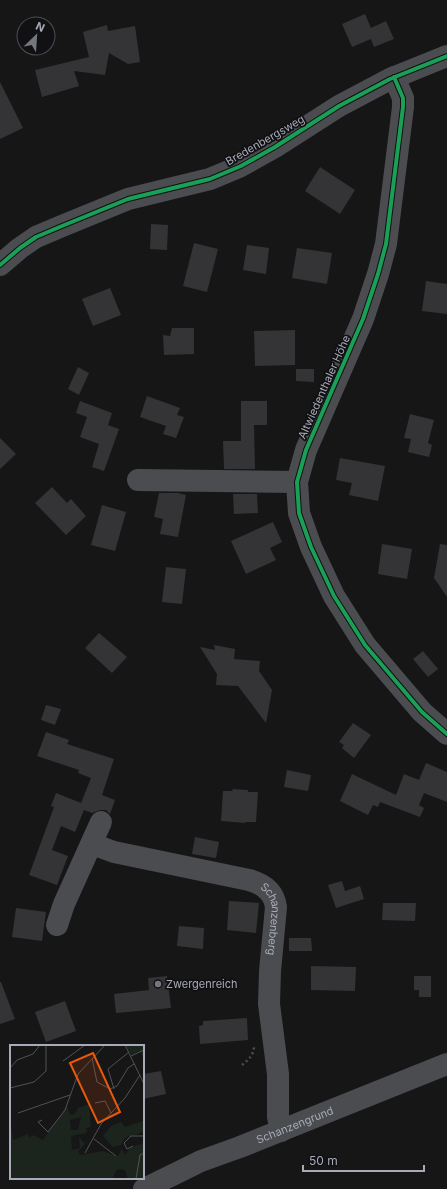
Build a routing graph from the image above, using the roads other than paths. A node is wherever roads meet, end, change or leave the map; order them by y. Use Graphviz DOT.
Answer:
graph roads {
  1 [pos="447,56"];
  2 [pos="394,77"];
  3 [pos="0,265"];
  4 [pos="138,480"];
  5 [pos="298,482"];
  6 [pos="447,734"];
  7 [pos="101,822"];
  8 [pos="92,844"];
  9 [pos="56,925"];
  10 [pos="447,1064"];
  11 [pos="281,1130"];
  12 [pos="155,1187"];
  1 -- 2 [label="street, Bredenbergsweg"];
  2 -- 3 [label="street, Bredenbergsweg"];
  2 -- 5 [label="street, Altwiedenthaler Höhe"];
  4 -- 5 [label="street"];
  5 -- 6 [label="street, Altwiedenthaler Höhe"];
  7 -- 8 [label="street"];
  8 -- 9 [label="street"];
  8 -- 11 [label="street, Schanzenberg"];
  10 -- 11 [label="street, Schanzengrund"];
  11 -- 12 [label="street, Schanzengrund"];
}
